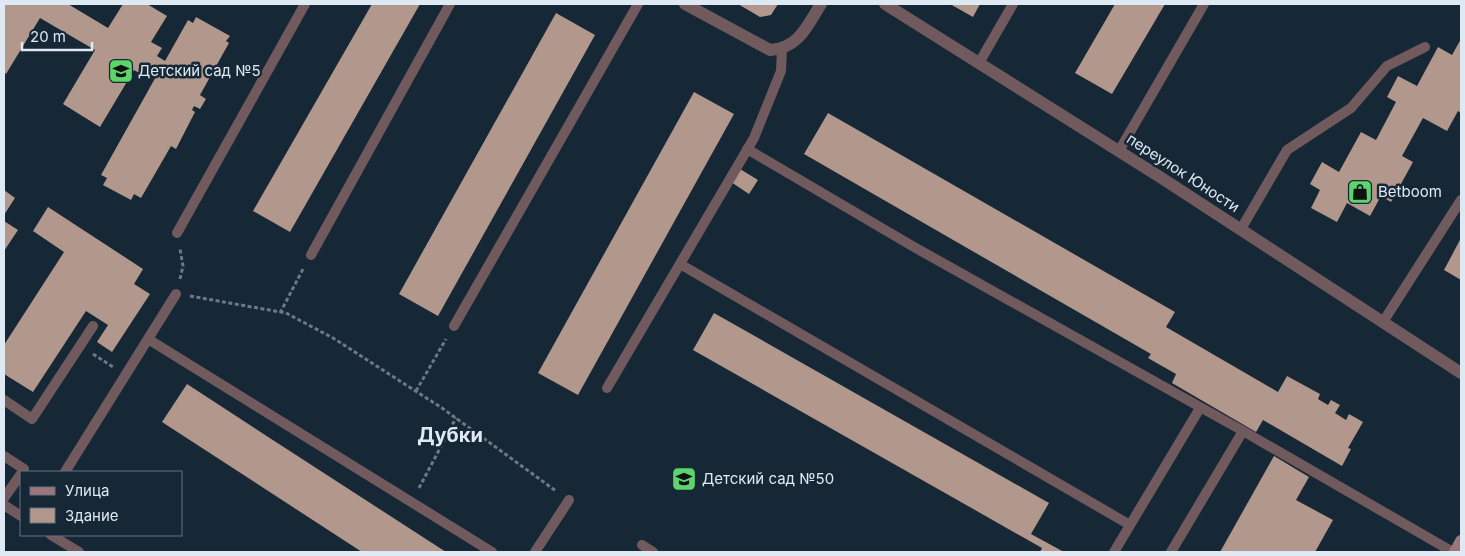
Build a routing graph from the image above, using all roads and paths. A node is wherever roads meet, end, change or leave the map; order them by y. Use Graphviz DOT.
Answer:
graph roads {
  1 [pos="305,4"];
  2 [pos="450,4"];
  3 [pos="638,4"];
  4 [pos="686,4"];
  5 [pos="821,4"];
  6 [pos="885,4"];
  7 [pos="1013,4"];
  8 [pos="1204,4"];
  9 [pos="1425,47"];
  10 [pos="782,49"];
  11 [pos="978,63"];
  12 [pos="747,149"];
  13 [pos="1119,151"];
  14 [pos="1461,200"];
  15 [pos="1241,229"];
  16 [pos="177,233"];
  17 [pos="311,255"];
  18 [pos="680,264"];
  19 [pos="176,294"];
  20 [pos="280,313"];
  21 [pos="1383,322"];
  22 [pos="93,326"];
  23 [pos="454,326"];
  24 [pos="148,340"];
  25 [pos="80,345"];
  26 [pos="1461,373"];
  27 [pos="126,375"];
  28 [pos="607,388"];
  29 [pos="416,391"];
  30 [pos="4,400"];
  31 [pos="1200,408"];
  32 [pos="456,418"];
  33 [pos="1243,431"];
  34 [pos="4,456"];
  35 [pos="23,471"];
  36 [pos="66,471"];
  37 [pos="20,477"];
  38 [pos="4,498"];
  39 [pos="569,500"];
  40 [pos="411,503"];
  41 [pos="4,505"];
  42 [pos="20,515"];
  43 [pos="1130,525"];
  44 [pos="53,536"];
  45 [pos="1461,541"];
  46 [pos="642,545"];
  47 [pos="79,552"];
  48 [pos="492,552"];
  49 [pos="535,552"];
  50 [pos="653,552"];
  51 [pos="1114,552"];
  52 [pos="1171,552"];
  53 [pos="1454,552"];
  1 -- 16 [label="lane"];
  2 -- 17 [label="lane"];
  3 -- 23 [label="lane"];
  4 -- 10 [label="street"];
  5 -- 10 [label="street"];
  6 -- 11 [label="street, переулок Юности"];
  7 -- 11 [label="lane"];
  8 -- 13 [label="lane"];
  9 -- 15 [label="lane"];
  10 -- 12 [label="lane"];
  11 -- 13 [label="street, переулок Юности"];
  12 -- 18 [label="lane"];
  12 -- 31 [label="lane"];
  13 -- 15 [label="street, переулок Юности"];
  14 -- 21 [label="lane"];
  15 -- 21 [label="street, переулок Юности"];
  16 -- 19 [label="path"];
  17 -- 20 [label="path"];
  18 -- 28 [label="lane"];
  18 -- 43 [label="lane"];
  19 -- 20 [label="path"];
  19 -- 24 [label="lane"];
  20 -- 29 [label="path"];
  21 -- 26 [label="street, переулок Юности"];
  22 -- 25 [label="lane"];
  23 -- 29 [label="path"];
  24 -- 27 [label="lane"];
  24 -- 40 [label="lane"];
  25 -- 27 [label="path"];
  25 -- 30 [label="lane"];
  27 -- 36 [label="lane"];
  29 -- 32 [label="path"];
  31 -- 33 [label="lane"];
  31 -- 43 [label="lane"];
  32 -- 39 [label="path"];
  32 -- 40 [label="path"];
  33 -- 52 [label="lane"];
  33 -- 53 [label="lane"];
  34 -- 35 [label="lane"];
  37 -- 38 [label="lane"];
  39 -- 49 [label="lane"];
  40 -- 48 [label="lane"];
  41 -- 42 [label="lane"];
  43 -- 51 [label="lane"];
  44 -- 47 [label="lane"];
  45 -- 53 [label="street"];
  46 -- 50 [label="lane"];
}
